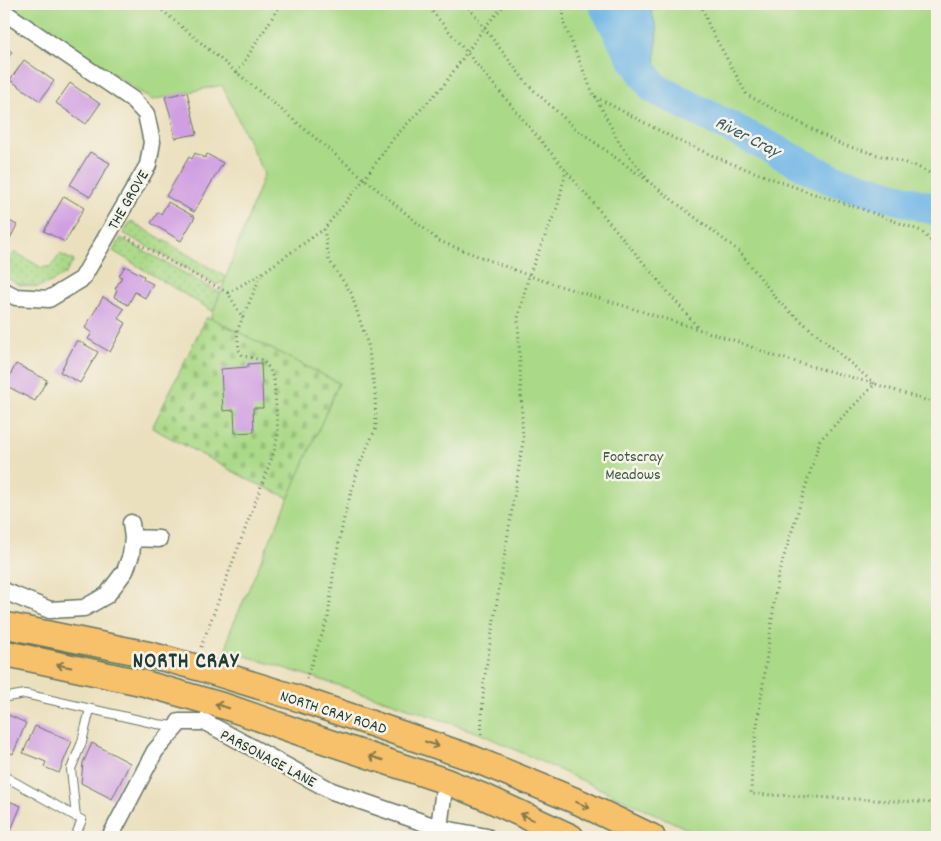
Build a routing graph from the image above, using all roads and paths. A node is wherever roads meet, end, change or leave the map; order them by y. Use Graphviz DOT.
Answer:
graph roads {
  1 [pos="156,4"];
  2 [pos="281,4"];
  3 [pos="426,4"];
  4 [pos="466,4"];
  5 [pos="505,4"];
  6 [pos="563,4"];
  7 [pos="700,4"];
  8 [pos="4,12"];
  9 [pos="484,28"];
  10 [pos="467,52"];
  11 [pos="238,73"];
  12 [pos="594,96"];
  13 [pos="566,170"];
  14 [pos="937,177"];
  15 [pos="365,178"];
  16 [pos="652,185"];
  17 [pos="324,229"];
  18 [pos="121,234"];
  19 [pos="937,247"];
  20 [pos="262,273"];
  21 [pos="528,275"];
  22 [pos="4,291"];
  23 [pos="228,293"];
  24 [pos="243,318"];
  25 [pos="700,329"];
  26 [pos="876,384"];
  27 [pos="937,404"];
  28 [pos="159,539"];
  29 [pos="4,591"];
  30 [pos="4,625"];
  31 [pos="201,647"];
  32 [pos="4,653"];
  33 [pos="306,679"];
  34 [pos="4,698"];
  35 [pos="90,709"];
  36 [pos="177,726"];
  37 [pos="481,734"];
  38 [pos="4,776"];
  39 [pos="445,781"];
  40 [pos="937,803"];
  41 [pos="76,817"];
  42 [pos="436,832"];
  43 [pos="75,837"];
  44 [pos="110,837"];
  45 [pos="487,837"];
  46 [pos="571,837"];
  47 [pos="652,837"];
  1 -- 11 [label="path"];
  2 -- 11 [label="path"];
  3 -- 10 [label="path"];
  4 -- 9 [label="path"];
  5 -- 9 [label="path"];
  6 -- 12 [label="path"];
  7 -- 14 [label="path"];
  8 -- 22 [label="street, THE GROVE"];
  9 -- 10 [label="path"];
  9 -- 16 [label="path"];
  10 -- 13 [label="path"];
  10 -- 15 [label="path"];
  11 -- 15 [label="path"];
  12 -- 16 [label="path"];
  12 -- 19 [label="path"];
  13 -- 21 [label="path"];
  13 -- 25 [label="path"];
  15 -- 17 [label="path"];
  15 -- 21 [label="path"];
  16 -- 26 [label="path"];
  17 -- 20 [label="path"];
  17 -- 33 [label="path"];
  18 -- 23 [label="path"];
  20 -- 23 [label="path"];
  20 -- 24 [label="path"];
  21 -- 25 [label="path"];
  21 -- 37 [label="path"];
  23 -- 24 [label="path"];
  24 -- 31 [label="path"];
  25 -- 26 [label="path"];
  26 -- 27 [label="path"];
  26 -- 40 [label="path"];
  28 -- 29 [label="street"];
  30 -- 47 [label="main road, NORTH CRAY ROAD, one-way"];
  39 -- 32 [label="main road, NORTH CRAY ROAD, one-way"];
  34 -- 35 [label="lane"];
  35 -- 36 [label="lane"];
  35 -- 41 [label="lane"];
  36 -- 42 [label="street, PARSONAGE LANE"];
  36 -- 44 [label="street"];
  38 -- 41 [label="lane"];
  39 -- 42 [label="street"];
  46 -- 39 [label="main road, NORTH CRAY ROAD, one-way"];
  41 -- 43 [label="lane"];
  42 -- 45 [label="street, PARSONAGE LANE"];
}
